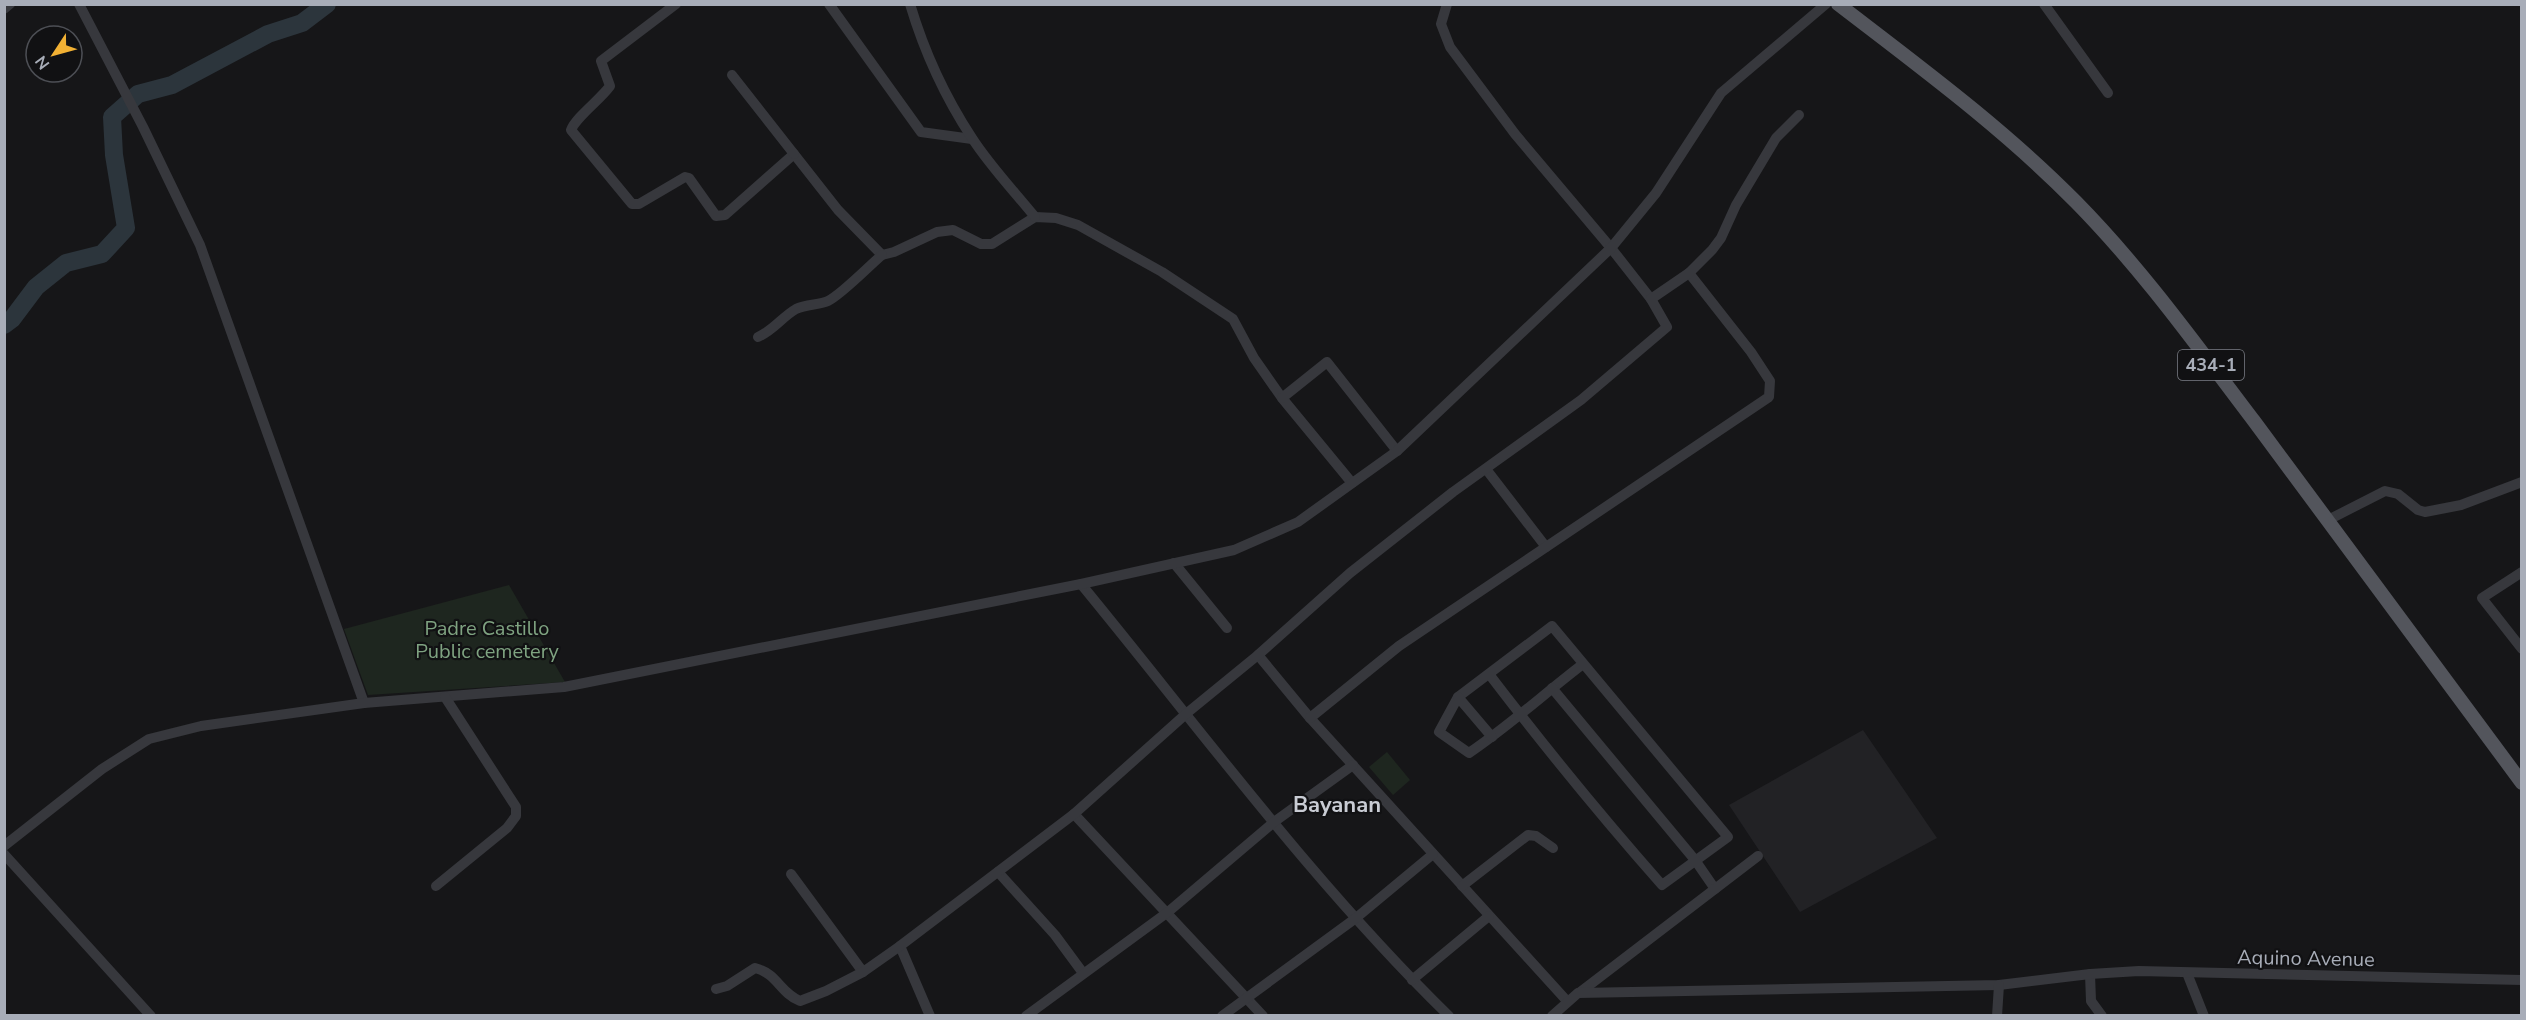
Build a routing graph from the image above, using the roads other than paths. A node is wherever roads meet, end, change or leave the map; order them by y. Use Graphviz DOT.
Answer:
graph roads {
  1 [pos="10,4"];
  2 [pos="79,4"];
  3 [pos="676,4"];
  4 [pos="829,4"];
  5 [pos="910,4"];
  6 [pos="1447,4"];
  7 [pos="1826,4"];
  8 [pos="1838,4"];
  9 [pos="2044,4"];
  10 [pos="4,9"];
  11 [pos="732,75"];
  12 [pos="2108,93"];
  13 [pos="1799,115"];
  14 [pos="972,139"];
  15 [pos="794,154"];
  16 [pos="1035,217"];
  17 [pos="1611,248"];
  18 [pos="882,255"];
  19 [pos="1689,273"];
  20 [pos="1651,299"];
  21 [pos="758,337"];
  22 [pos="1282,398"];
  23 [pos="1397,451"];
  24 [pos="1486,469"];
  25 [pos="2522,482"];
  26 [pos="1352,483"];
  27 [pos="2328,520"];
  28 [pos="1546,547"];
  29 [pos="1174,564"];
  30 [pos="2522,572"];
  31 [pos="1081,584"];
  32 [pos="1227,628"];
  33 [pos="2522,649"];
  34 [pos="1258,655"];
  35 [pos="1583,664"];
  36 [pos="1489,674"];
  37 [pos="1552,688"];
  38 [pos="445,697"];
  39 [pos="1458,697"];
  40 [pos="364,703"];
  41 [pos="1187,713"];
  42 [pos="1520,714"];
  43 [pos="1310,718"];
  44 [pos="1492,737"];
  45 [pos="1353,765"];
  46 [pos="2522,783"];
  47 [pos="1074,814"];
  48 [pos="1274,822"];
  49 [pos="4,846"];
  50 [pos="1553,848"];
  51 [pos="4,854"];
  52 [pos="1433,854"];
  53 [pos="1758,856"];
  54 [pos="1695,861"];
  55 [pos="998,872"];
  56 [pos="790,873"];
  57 [pos="436,886"];
  58 [pos="1462,886"];
  59 [pos="1715,889"];
  60 [pos="1168,912"];
  61 [pos="1490,916"];
  62 [pos="1356,918"];
  63 [pos="900,946"];
  64 [pos="862,972"];
  65 [pos="1083,973"];
  66 [pos="2187,973"];
  67 [pos="2090,974"];
  68 [pos="1412,980"];
  69 [pos="2522,980"];
  70 [pos="1999,985"];
  71 [pos="716,989"];
  72 [pos="1578,993"];
  73 [pos="1248,997"];
  74 [pos="1567,1001"];
  75 [pos="151,1016"];
  76 [pos="930,1016"];
  77 [pos="1026,1016"];
  78 [pos="1222,1016"];
  79 [pos="1263,1016"];
  80 [pos="1449,1016"];
  81 [pos="1552,1016"];
  82 [pos="1997,1016"];
  83 [pos="2102,1016"];
  84 [pos="2204,1016"];
  1 -- 10 [label="street"];
  2 -- 40 [label="street"];
  3 -- 15 [label="street"];
  4 -- 14 [label="street"];
  5 -- 14 [label="street"];
  6 -- 17 [label="street"];
  7 -- 17 [label="street"];
  8 -- 27 [label="main road, 434-1"];
  9 -- 12 [label="street"];
  11 -- 15 [label="street"];
  13 -- 19 [label="street"];
  14 -- 16 [label="street"];
  15 -- 18 [label="street"];
  16 -- 18 [label="street"];
  16 -- 22 [label="street"];
  17 -- 20 [label="street"];
  17 -- 23 [label="street"];
  18 -- 21 [label="street"];
  19 -- 20 [label="street"];
  19 -- 28 [label="street"];
  20 -- 24 [label="street"];
  22 -- 23 [label="street"];
  22 -- 26 [label="street"];
  23 -- 26 [label="street"];
  24 -- 28 [label="street"];
  24 -- 34 [label="street"];
  25 -- 27 [label="street"];
  26 -- 29 [label="street"];
  27 -- 46 [label="main road, 434-1"];
  28 -- 43 [label="street"];
  29 -- 31 [label="street"];
  29 -- 32 [label="street"];
  30 -- 33 [label="street"];
  31 -- 38 [label="street"];
  31 -- 41 [label="street"];
  34 -- 41 [label="street"];
  34 -- 43 [label="street"];
  35 -- 36 [label="street"];
  35 -- 37 [label="street"];
  35 -- 54 [label="street"];
  36 -- 39 [label="street"];
  36 -- 42 [label="street"];
  37 -- 42 [label="street"];
  37 -- 54 [label="street"];
  38 -- 40 [label="street"];
  38 -- 57 [label="street"];
  39 -- 44 [label="street"];
  39 -- 44 [label="street"];
  40 -- 49 [label="street"];
  41 -- 47 [label="street"];
  41 -- 48 [label="street"];
  42 -- 44 [label="street"];
  42 -- 54 [label="street"];
  43 -- 45 [label="street"];
  45 -- 48 [label="street"];
  45 -- 52 [label="street"];
  47 -- 55 [label="street"];
  47 -- 60 [label="street"];
  48 -- 60 [label="street"];
  48 -- 62 [label="street"];
  50 -- 58 [label="street"];
  51 -- 75 [label="street"];
  52 -- 58 [label="street"];
  52 -- 62 [label="street"];
  53 -- 59 [label="street"];
  54 -- 59 [label="street"];
  55 -- 63 [label="street"];
  55 -- 65 [label="street"];
  56 -- 64 [label="street"];
  58 -- 61 [label="street"];
  59 -- 72 [label="street"];
  60 -- 65 [label="street"];
  60 -- 73 [label="street"];
  61 -- 68 [label="street"];
  61 -- 74 [label="street"];
  62 -- 68 [label="street"];
  62 -- 73 [label="street"];
  63 -- 64 [label="street"];
  63 -- 76 [label="street"];
  64 -- 71 [label="street"];
  65 -- 77 [label="street"];
  66 -- 67 [label="street, Aquino Avenue"];
  66 -- 69 [label="street, Aquino Avenue"];
  66 -- 84 [label="street"];
  67 -- 70 [label="street, Aquino Avenue"];
  67 -- 83 [label="street"];
  68 -- 80 [label="street"];
  70 -- 72 [label="street, Aquino Avenue"];
  70 -- 82 [label="street"];
  72 -- 74 [label="street"];
  73 -- 78 [label="street"];
  73 -- 79 [label="street"];
  74 -- 81 [label="street"];
}
